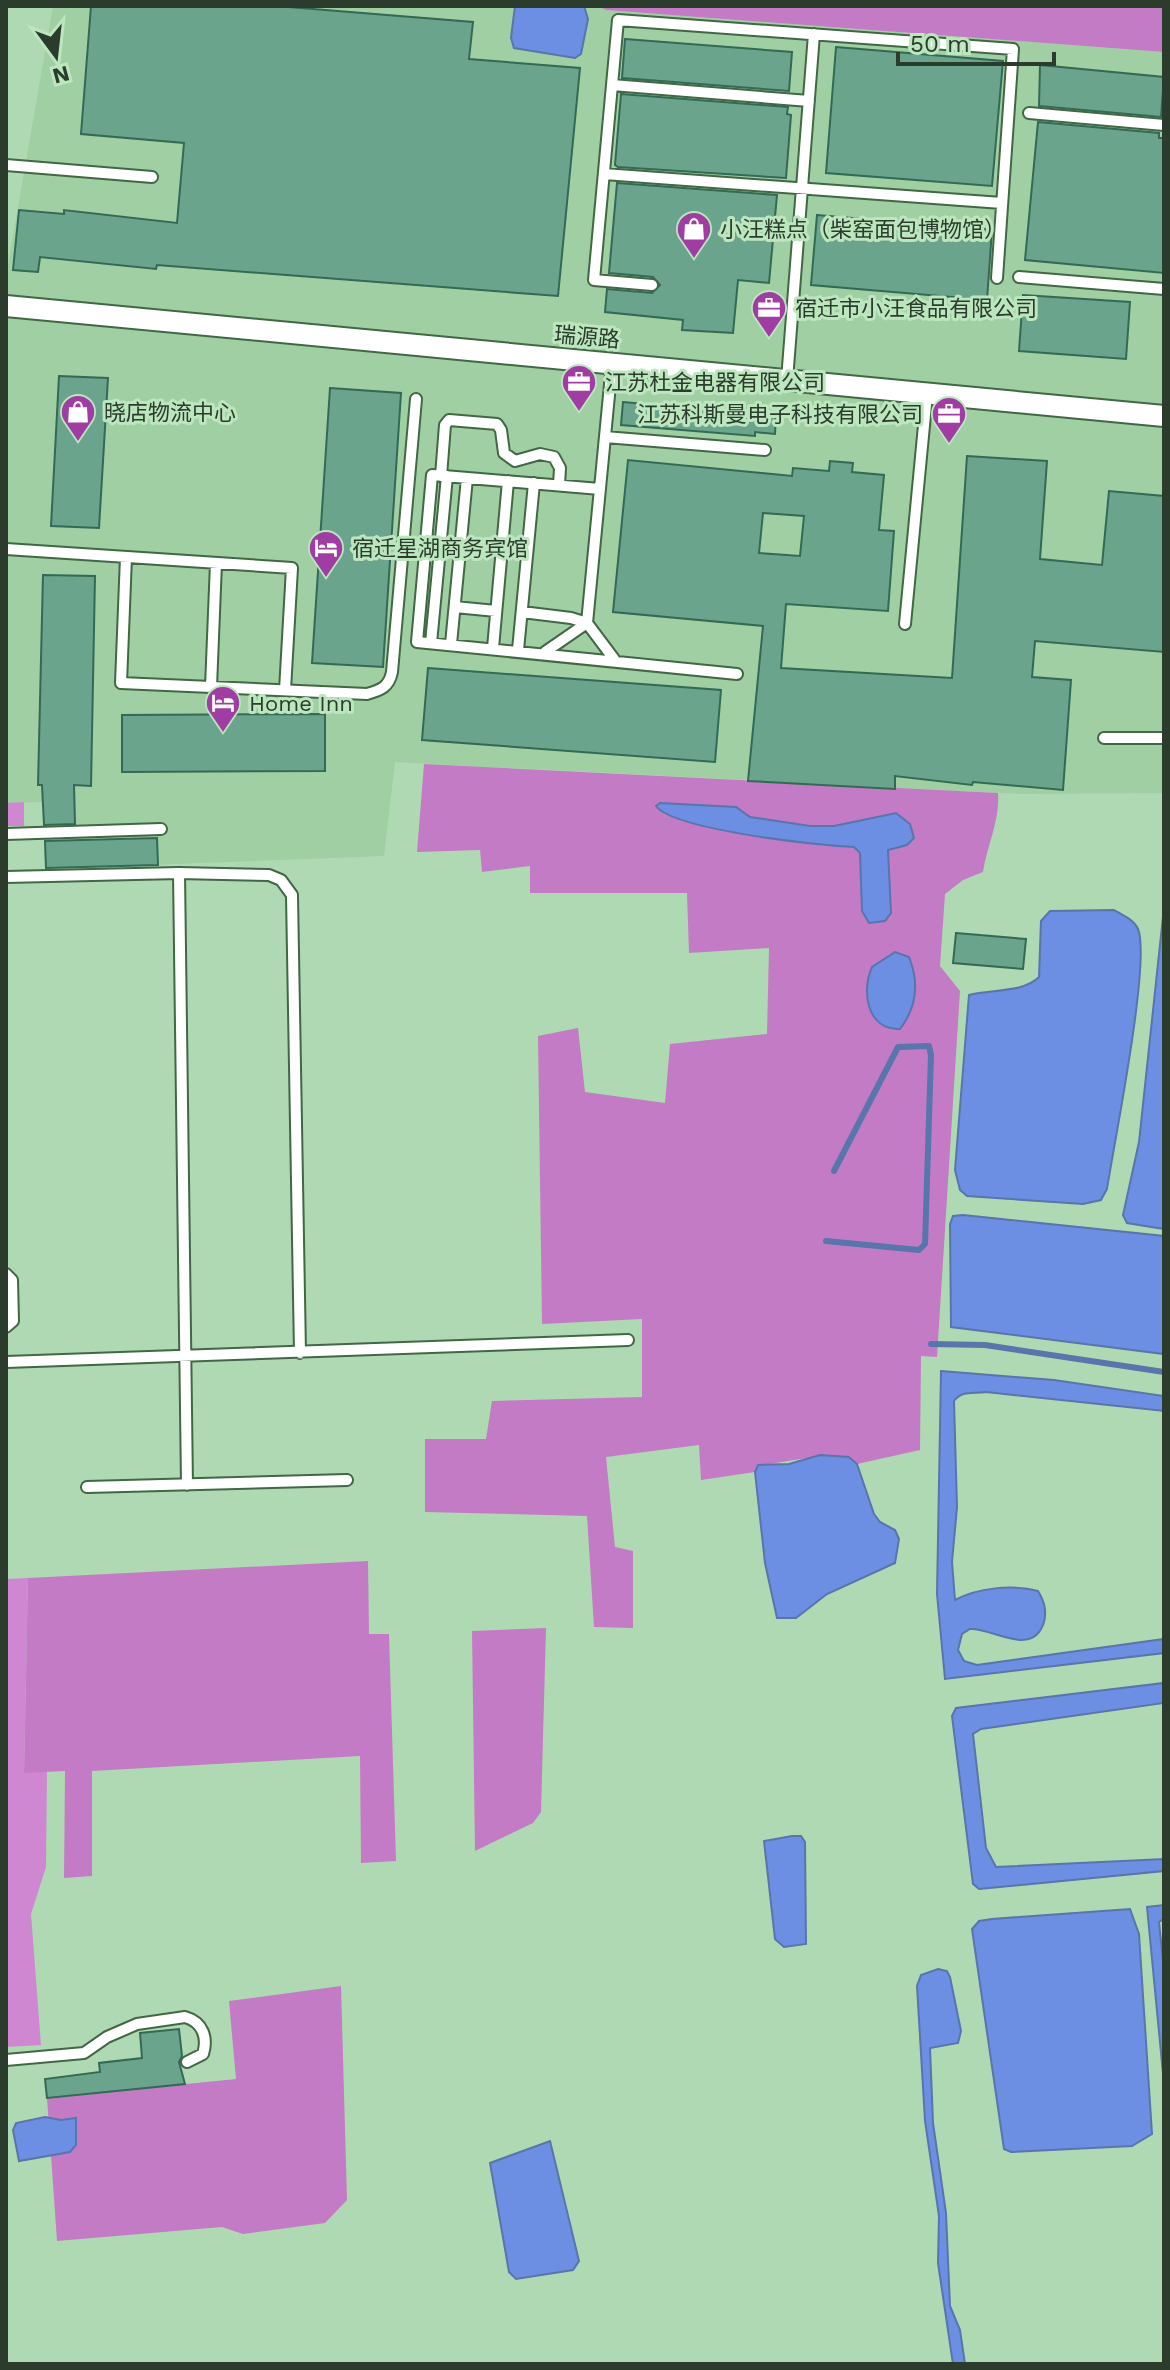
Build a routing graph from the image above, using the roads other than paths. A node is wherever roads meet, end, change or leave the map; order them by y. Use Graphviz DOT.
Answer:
graph roads {
  1 [pos="814,34"];
  2 [pos="612,85"];
  3 [pos="809,101"];
  4 [pos="1029,113"];
  5 [pos="1164,125"];
  6 [pos="6,165"];
  7 [pos="604,174"];
  8 [pos="152,177"];
  9 [pos="802,189"];
  10 [pos="1002,203"];
  11 [pos="1019,277"];
  12 [pos="997,278"];
  13 [pos="652,285"];
  14 [pos="1164,289"];
  15 [pos="6,306"];
  16 [pos="612,364"];
  17 [pos="787,380"];
  18 [pos="927,394"];
  19 [pos="416,399"];
  20 [pos="1164,416"];
  21 [pos="605,437"];
  22 [pos="765,450"];
  23 [pos="444,476"];
  24 [pos="467,478"];
  25 [pos="508,481"];
  26 [pos="534,483"];
  27 [pos="559,485"];
  28 [pos="600,489"];
  29 [pos="6,549"];
  30 [pos="126,557"];
  31 [pos="216,563"];
  32 [pos="455,607"];
  33 [pos="496,611"];
  34 [pos="522,612"];
  35 [pos="587,623"];
  36 [pos="905,624"];
  37 [pos="431,643"];
  38 [pos="451,644"];
  39 [pos="493,648"];
  40 [pos="518,650"];
  41 [pos="545,652"];
  42 [pos="614,659"];
  43 [pos="737,674"];
  44 [pos="211,687"];
  45 [pos="285,690"];
  46 [pos="1104,738"];
  47 [pos="1164,738"];
  48 [pos="161,829"];
  49 [pos="6,834"];
  50 [pos="179,873"];
  51 [pos="6,877"];
  52 [pos="6,1274"];
  53 [pos="6,1327"];
  54 [pos="628,1340"];
  55 [pos="300,1353"];
  56 [pos="184,1357"];
  57 [pos="6,1362"];
  58 [pos="347,1480"];
  59 [pos="187,1485"];
  60 [pos="87,1487"];
  61 [pos="6,2060"];
  62 [pos="187,2062"];
  1 -- 2 [label="lane"];
  1 -- 3 [label="lane"];
  1 -- 10 [label="lane"];
  2 -- 3 [label="lane"];
  2 -- 7 [label="lane"];
  3 -- 9 [label="lane"];
  4 -- 5 [label="lane"];
  6 -- 8 [label="lane"];
  7 -- 9 [label="lane"];
  7 -- 13 [label="lane"];
  9 -- 10 [label="lane"];
  9 -- 17 [label="lane"];
  10 -- 12 [label="lane"];
  11 -- 14 [label="lane"];
  15 -- 16 [label="street, 瑞源路"];
  16 -- 17 [label="street, 瑞源路"];
  16 -- 21 [label="lane"];
  17 -- 18 [label="street, 瑞源路"];
  18 -- 20 [label="street, 瑞源路"];
  18 -- 36 [label="lane"];
  19 -- 45 [label="lane"];
  21 -- 22 [label="lane"];
  21 -- 28 [label="lane"];
  23 -- 24 [label="lane"];
  23 -- 27 [label="lane"];
  23 -- 37 [label="lane"];
  23 -- 37 [label="lane"];
  24 -- 25 [label="lane"];
  24 -- 32 [label="lane"];
  25 -- 26 [label="lane"];
  25 -- 33 [label="lane"];
  26 -- 27 [label="lane"];
  26 -- 34 [label="lane"];
  27 -- 28 [label="lane"];
  28 -- 35 [label="lane"];
  29 -- 30 [label="lane"];
  30 -- 31 [label="lane"];
  30 -- 44 [label="lane"];
  31 -- 44 [label="lane"];
  31 -- 45 [label="lane"];
  32 -- 33 [label="lane"];
  32 -- 38 [label="lane"];
  33 -- 39 [label="lane"];
  34 -- 35 [label="lane"];
  34 -- 40 [label="lane"];
  35 -- 41 [label="lane"];
  35 -- 42 [label="lane"];
  37 -- 38 [label="lane"];
  38 -- 39 [label="lane"];
  39 -- 40 [label="lane"];
  40 -- 41 [label="lane"];
  41 -- 42 [label="lane"];
  42 -- 43 [label="lane"];
  44 -- 45 [label="lane"];
  46 -- 47 [label="lane"];
  48 -- 49 [label="lane"];
  50 -- 51 [label="lane"];
  50 -- 55 [label="lane"];
  50 -- 56 [label="lane"];
  52 -- 53 [label="lane"];
  54 -- 55 [label="lane"];
  55 -- 56 [label="lane"];
  56 -- 57 [label="lane"];
  56 -- 59 [label="lane"];
  58 -- 59 [label="lane"];
  59 -- 60 [label="lane"];
  61 -- 62 [label="lane"];
}
